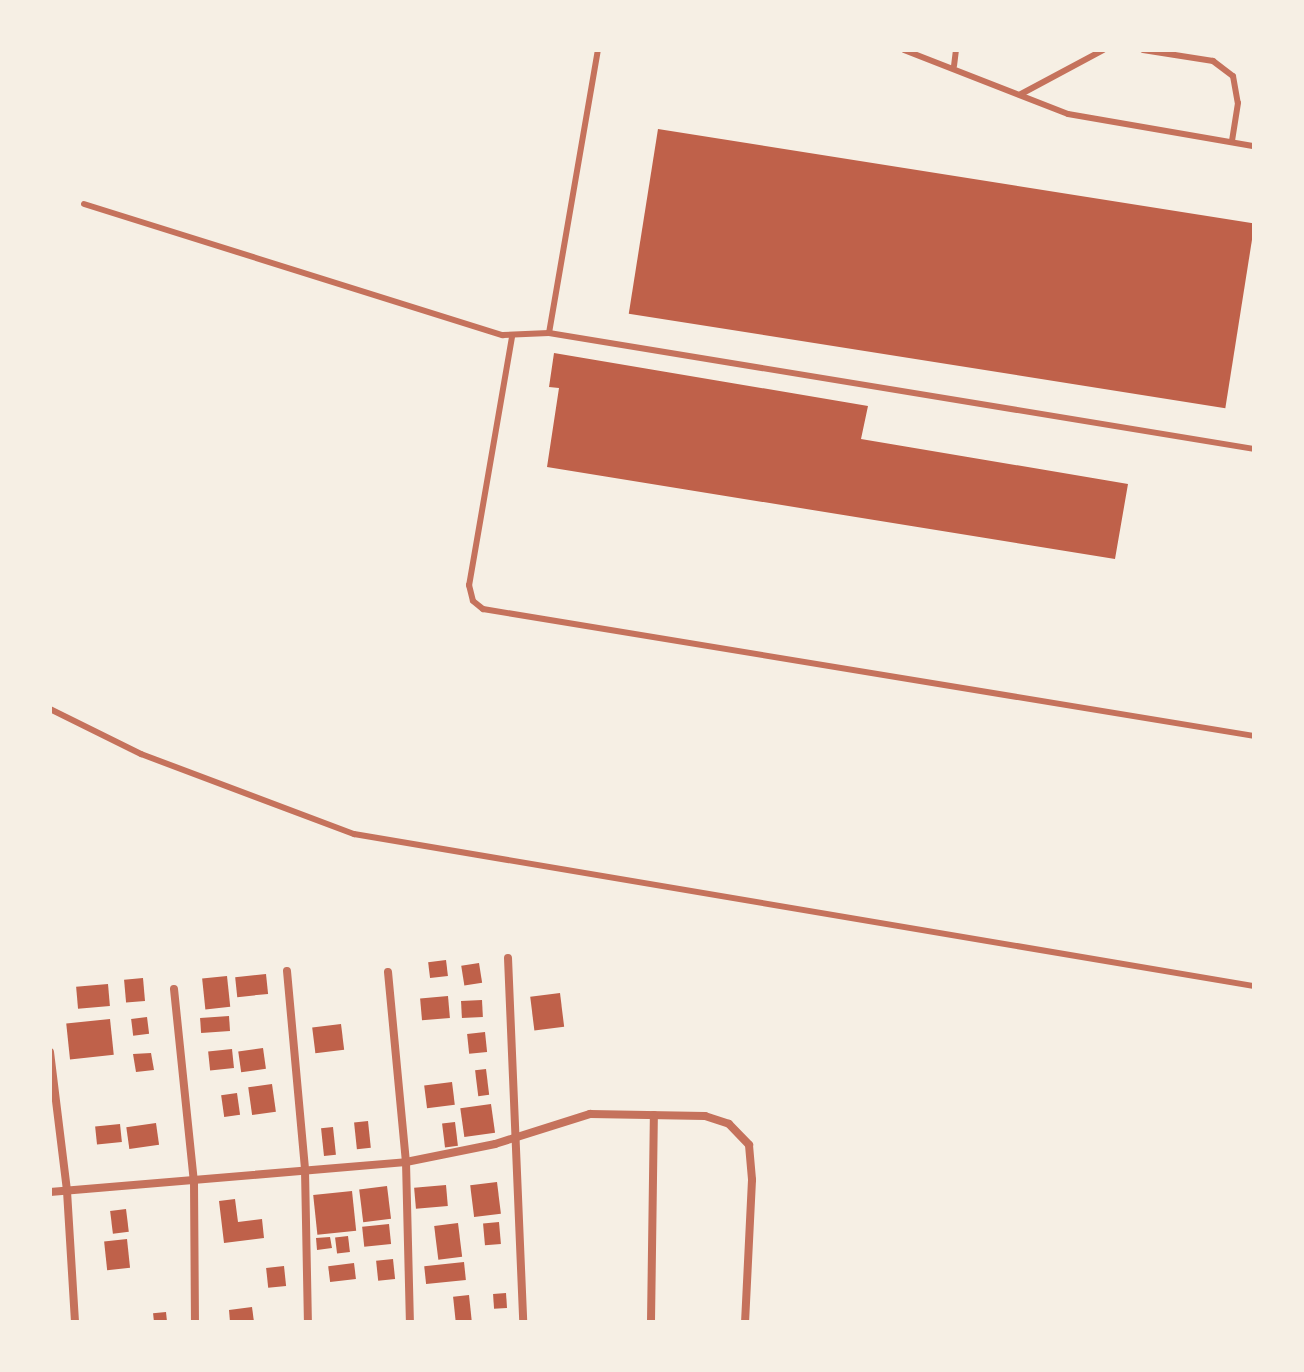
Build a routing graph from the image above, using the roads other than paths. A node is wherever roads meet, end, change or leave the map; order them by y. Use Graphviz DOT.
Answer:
graph roads {
  1 [pos="598,50"];
  2 [pos="904,50"];
  3 [pos="956,50"];
  4 [pos="1103,50"];
  5 [pos="1143,50"];
  6 [pos="954,66"];
  7 [pos="1021,94"];
  8 [pos="1232,142"];
  9 [pos="1254,146"];
  10 [pos="84,204"];
  11 [pos="549,333"];
  12 [pos="512,337"];
  13 [pos="1254,449"];
  14 [pos="50,709"];
  15 [pos="1254,736"];
  16 [pos="508,958"];
  17 [pos="287,971"];
  18 [pos="388,972"];
  19 [pos="1254,986"];
  20 [pos="174,989"];
  21 [pos="50,1052"];
  22 [pos="654,1115"];
  23 [pos="517,1137"];
  24 [pos="406,1162"];
  25 [pos="305,1170"];
  26 [pos="194,1182"];
  27 [pos="67,1191"];
  28 [pos="50,1192"];
  29 [pos="75,1322"];
  30 [pos="195,1322"];
  31 [pos="308,1322"];
  32 [pos="410,1322"];
  33 [pos="523,1322"];
  34 [pos="651,1322"];
  35 [pos="745,1322"];
  1 -- 11 [label="lane"];
  2 -- 6 [label="lane"];
  3 -- 6 [label="lane"];
  4 -- 7 [label="lane"];
  5 -- 8 [label="lane"];
  6 -- 7 [label="lane"];
  7 -- 8 [label="lane"];
  8 -- 9 [label="lane"];
  10 -- 12 [label="lane"];
  11 -- 12 [label="lane"];
  11 -- 13 [label="lane"];
  12 -- 15 [label="lane"];
  14 -- 19 [label="lane"];
  16 -- 23 [label="street"];
  17 -- 25 [label="street"];
  18 -- 24 [label="street"];
  20 -- 26 [label="street"];
  21 -- 27 [label="street"];
  22 -- 23 [label="street"];
  22 -- 34 [label="street"];
  22 -- 35 [label="street"];
  23 -- 24 [label="street"];
  23 -- 33 [label="street"];
  24 -- 25 [label="street"];
  24 -- 32 [label="street"];
  25 -- 26 [label="street"];
  25 -- 31 [label="street"];
  26 -- 27 [label="street"];
  26 -- 30 [label="street"];
  27 -- 28 [label="street"];
  27 -- 29 [label="street"];
}
